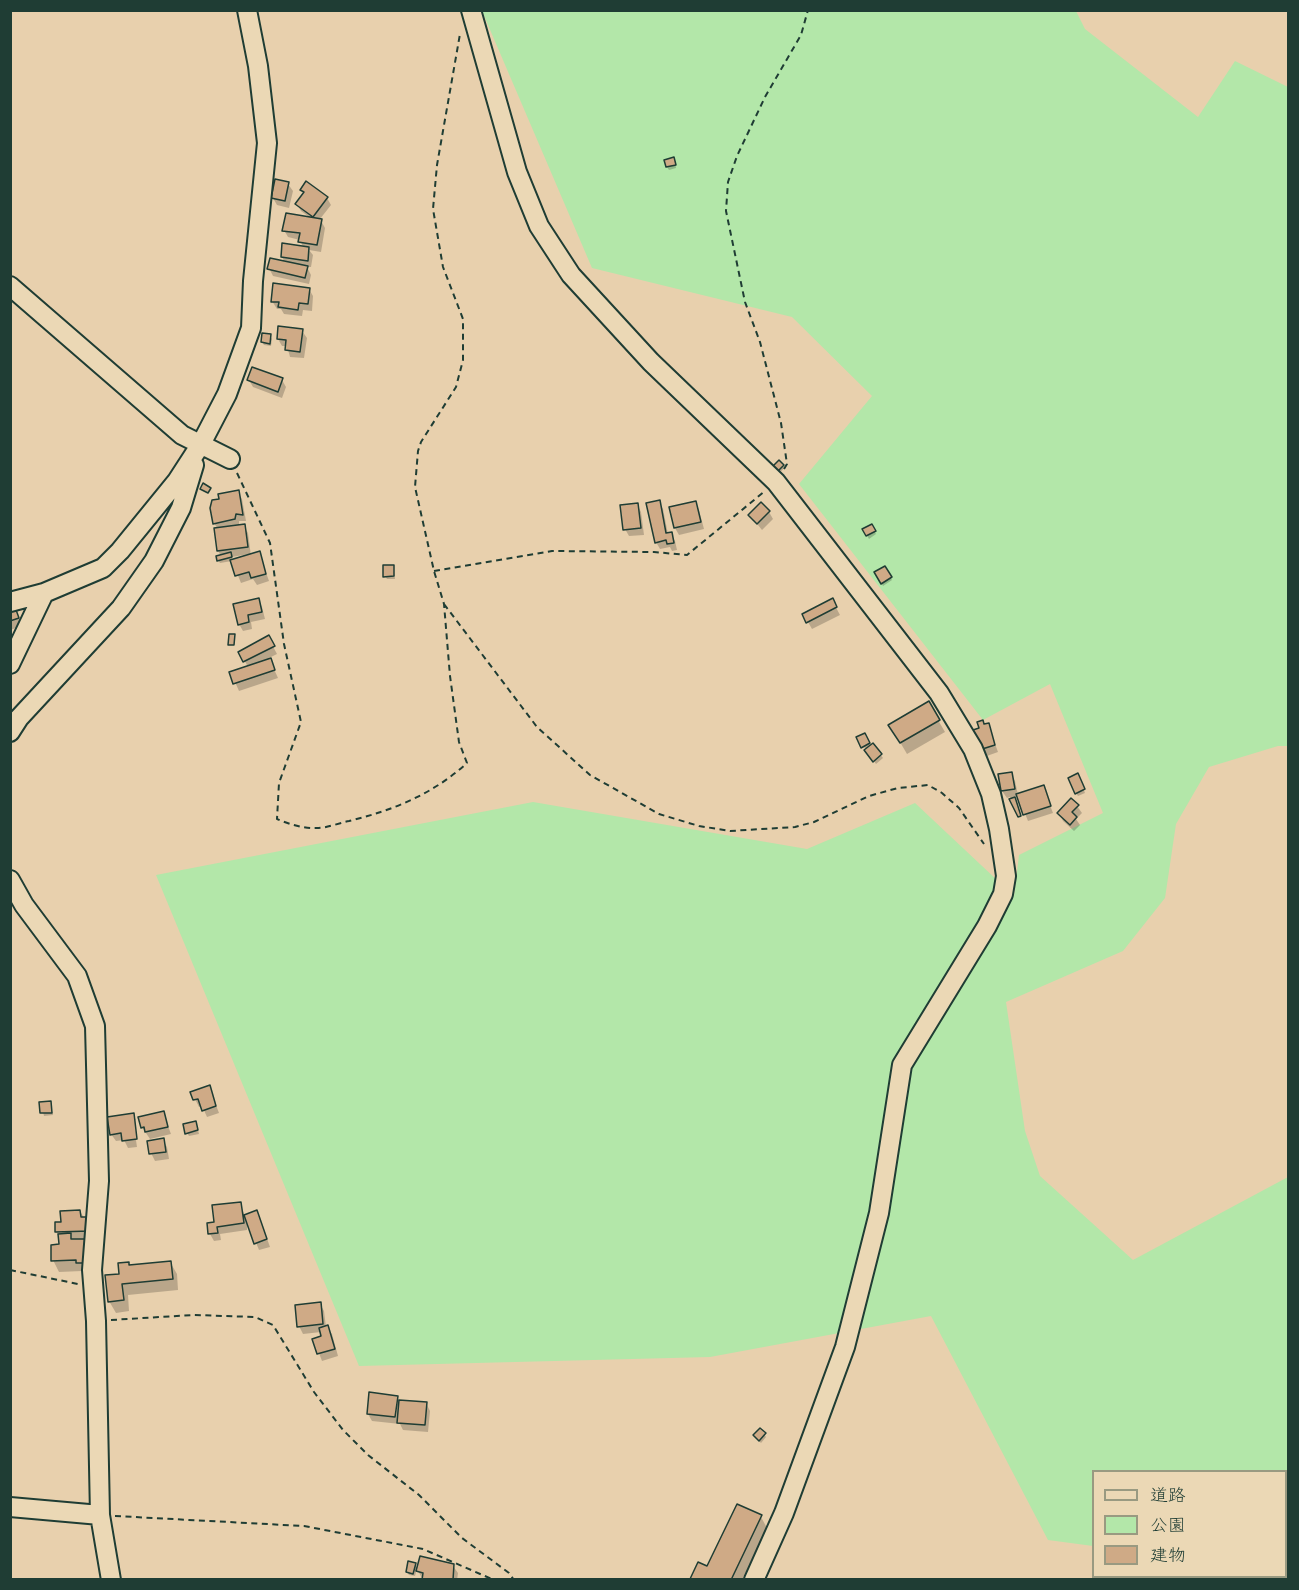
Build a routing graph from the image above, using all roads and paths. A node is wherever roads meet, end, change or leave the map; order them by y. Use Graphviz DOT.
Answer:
graph roads {
  1 [pos="247,10"];
  2 [pos="471,10"];
  3 [pos="808,10"];
  4 [pos="461,33"];
  5 [pos="10,286"];
  6 [pos="201,444"];
  7 [pos="230,459"];
  8 [pos="776,482"];
  9 [pos="434,571"];
  10 [pos="44,592"];
  11 [pos="10,602"];
  12 [pos="444,604"];
  13 [pos="10,664"];
  14 [pos="10,732"];
  15 [pos="986,847"];
  16 [pos="10,880"];
  17 [pos="10,1269"];
  18 [pos="94,1288"];
  19 [pos="96,1321"];
  20 [pos="10,1507"];
  21 [pos="100,1515"];
  22 [pos="111,1580"];
  23 [pos="494,1580"];
  24 [pos="514,1580"];
  25 [pos="754,1580"];
  1 -- 6 [label="street"];
  2 -- 8 [label="street"];
  3 -- 8 [label="path"];
  4 -- 9 [label="path"];
  5 -- 6 [label="street"];
  6 -- 7 [label="street"];
  6 -- 10 [label="street"];
  6 -- 14 [label="street"];
  7 -- 12 [label="path"];
  8 -- 9 [label="path"];
  8 -- 25 [label="street"];
  9 -- 12 [label="path"];
  10 -- 11 [label="street"];
  10 -- 13 [label="street"];
  12 -- 15 [label="path"];
  16 -- 18 [label="street"];
  17 -- 18 [label="path"];
  18 -- 19 [label="street"];
  19 -- 21 [label="street"];
  19 -- 24 [label="path"];
  20 -- 21 [label="street"];
  21 -- 22 [label="street"];
  21 -- 23 [label="path"];
}
